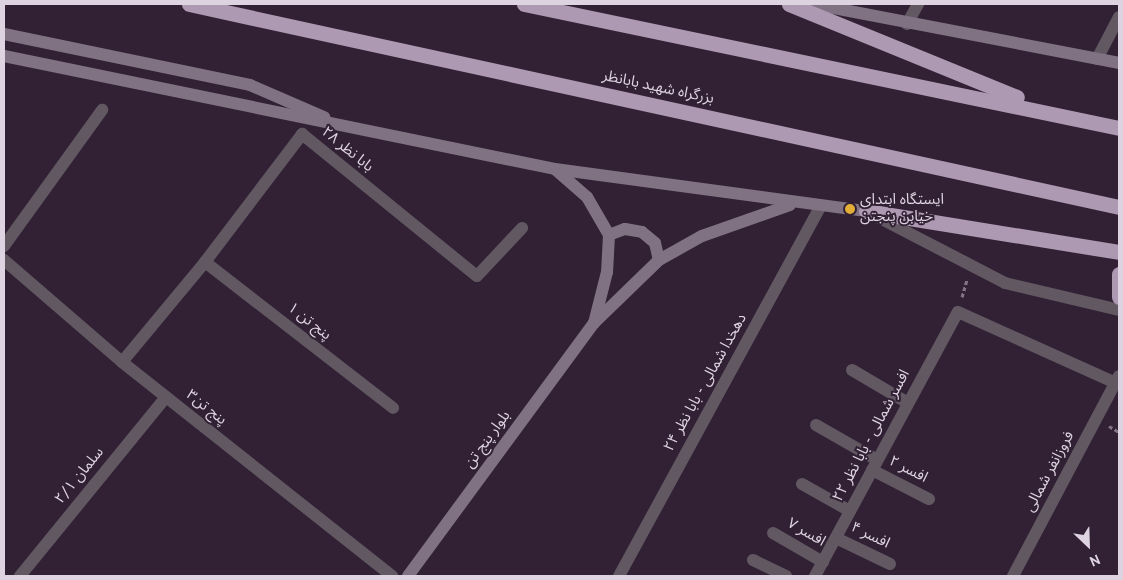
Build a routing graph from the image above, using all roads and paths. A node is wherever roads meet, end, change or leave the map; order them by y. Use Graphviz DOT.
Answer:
graph roads {
  1 [pos="189,4"];
  2 [pos="524,4"];
  3 [pos="789,4"];
  4 [pos="813,4"];
  5 [pos="918,4"];
  6 [pos="1119,17"];
  7 [pos="907,24"];
  8 [pos="4,34"];
  9 [pos="4,56"];
  10 [pos="1097,58"];
  11 [pos="1119,63"];
  12 [pos="102,110"];
  13 [pos="1050,110"];
  14 [pos="348,128"];
  15 [pos="1119,128"];
  16 [pos="556,169"];
  17 [pos="792,204"];
  18 [pos="821,205"];
  19 [pos="1119,207"];
  20 [pos="866,211"];
  21 [pos="522,228"];
  22 [pos="609,235"];
  23 [pos="4,246"];
  24 [pos="1119,252"];
  25 [pos="4,260"];
  26 [pos="659,260"];
  27 [pos="205,262"];
  28 [pos="970,265"];
  29 [pos="1119,274"];
  30 [pos="1119,297"];
  31 [pos="1119,310"];
  32 [pos="958,312"];
  33 [pos="594,323"];
  34 [pos="122,362"];
  35 [pos="852,370"];
  36 [pos="1118,380"];
  37 [pos="166,397"];
  38 [pos="908,403"];
  39 [pos="392,408"];
  40 [pos="816,425"];
  41 [pos="875,465"];
  42 [pos="802,484"];
  43 [pos="929,499"];
  44 [pos="850,511"];
  45 [pos="773,533"];
  46 [pos="836,538"];
  47 [pos="753,560"];
  48 [pos="823,562"];
  49 [pos="890,564"];
  50 [pos="20,576"];
  51 [pos="392,576"];
  52 [pos="408,576"];
  53 [pos="619,576"];
  54 [pos="786,576"];
  55 [pos="815,576"];
  56 [pos="1013,576"];
  1 -- 19 [label="highway, بزرگراه شهید بابانظر"];
  2 -- 13 [label="highway"];
  3 -- 13 [label="highway"];
  4 -- 7 [label="main road"];
  5 -- 7 [label="street"];
  6 -- 10 [label="street"];
  7 -- 10 [label="main road"];
  8 -- 14 [label="main road"];
  9 -- 14 [label="main road"];
  10 -- 11 [label="main road"];
  12 -- 23 [label="street"];
  13 -- 15 [label="highway"];
  14 -- 16 [label="main road"];
  16 -- 17 [label="main road"];
  16 -- 22 [label="main road"];
  17 -- 18 [label="main road"];
  17 -- 26 [label="main road"];
  18 -- 20 [label="main road"];
  18 -- 53 [label="street, دهخدا شمالی - بابا نظر ۲۴"];
  20 -- 24 [label="highway"];
  20 -- 28 [label="street"];
  21 -- 27 [label="street, بابا نظر ۲۸"];
  22 -- 26 [label="main road"];
  22 -- 33 [label="main road"];
  25 -- 34 [label="street, پنج تن۳"];
  26 -- 33 [label="main road"];
  27 -- 34 [label="street, بابا نظر ۲۸"];
  27 -- 39 [label="street, پنج تن ۱"];
  28 -- 31 [label="street"];
  28 -- 32 [label="path"];
  29 -- 30 [label="highway"];
  32 -- 36 [label="street"];
  32 -- 38 [label="street, افسر شمالی - بابا نظر ۲۲"];
  33 -- 52 [label="main road, بلوار پنج تن"];
  34 -- 37 [label="street, پنج تن۳"];
  35 -- 38 [label="street"];
  36 -- 56 [label="street, فروزانفر شمالی"];
  37 -- 50 [label="street, سلمان ۲/۱"];
  37 -- 51 [label="street, پنج تن۳"];
  38 -- 41 [label="street, افسر شمالی - بابا نظر ۲۲"];
  40 -- 41 [label="street, افسر ۲"];
  41 -- 43 [label="street, افسر ۲"];
  41 -- 44 [label="street, افسر شمالی - بابا نظر ۲۲"];
  42 -- 44 [label="street"];
  44 -- 46 [label="street, افسر شمالی - بابا نظر ۲۲"];
  45 -- 48 [label="street, افسر ۷"];
  46 -- 48 [label="street, افسر شمالی - بابا نظر ۲۲"];
  46 -- 49 [label="street, افسر ۴"];
  47 -- 54 [label="street"];
  48 -- 55 [label="street, افسر شمالی - بابا نظر ۲۲"];
}
